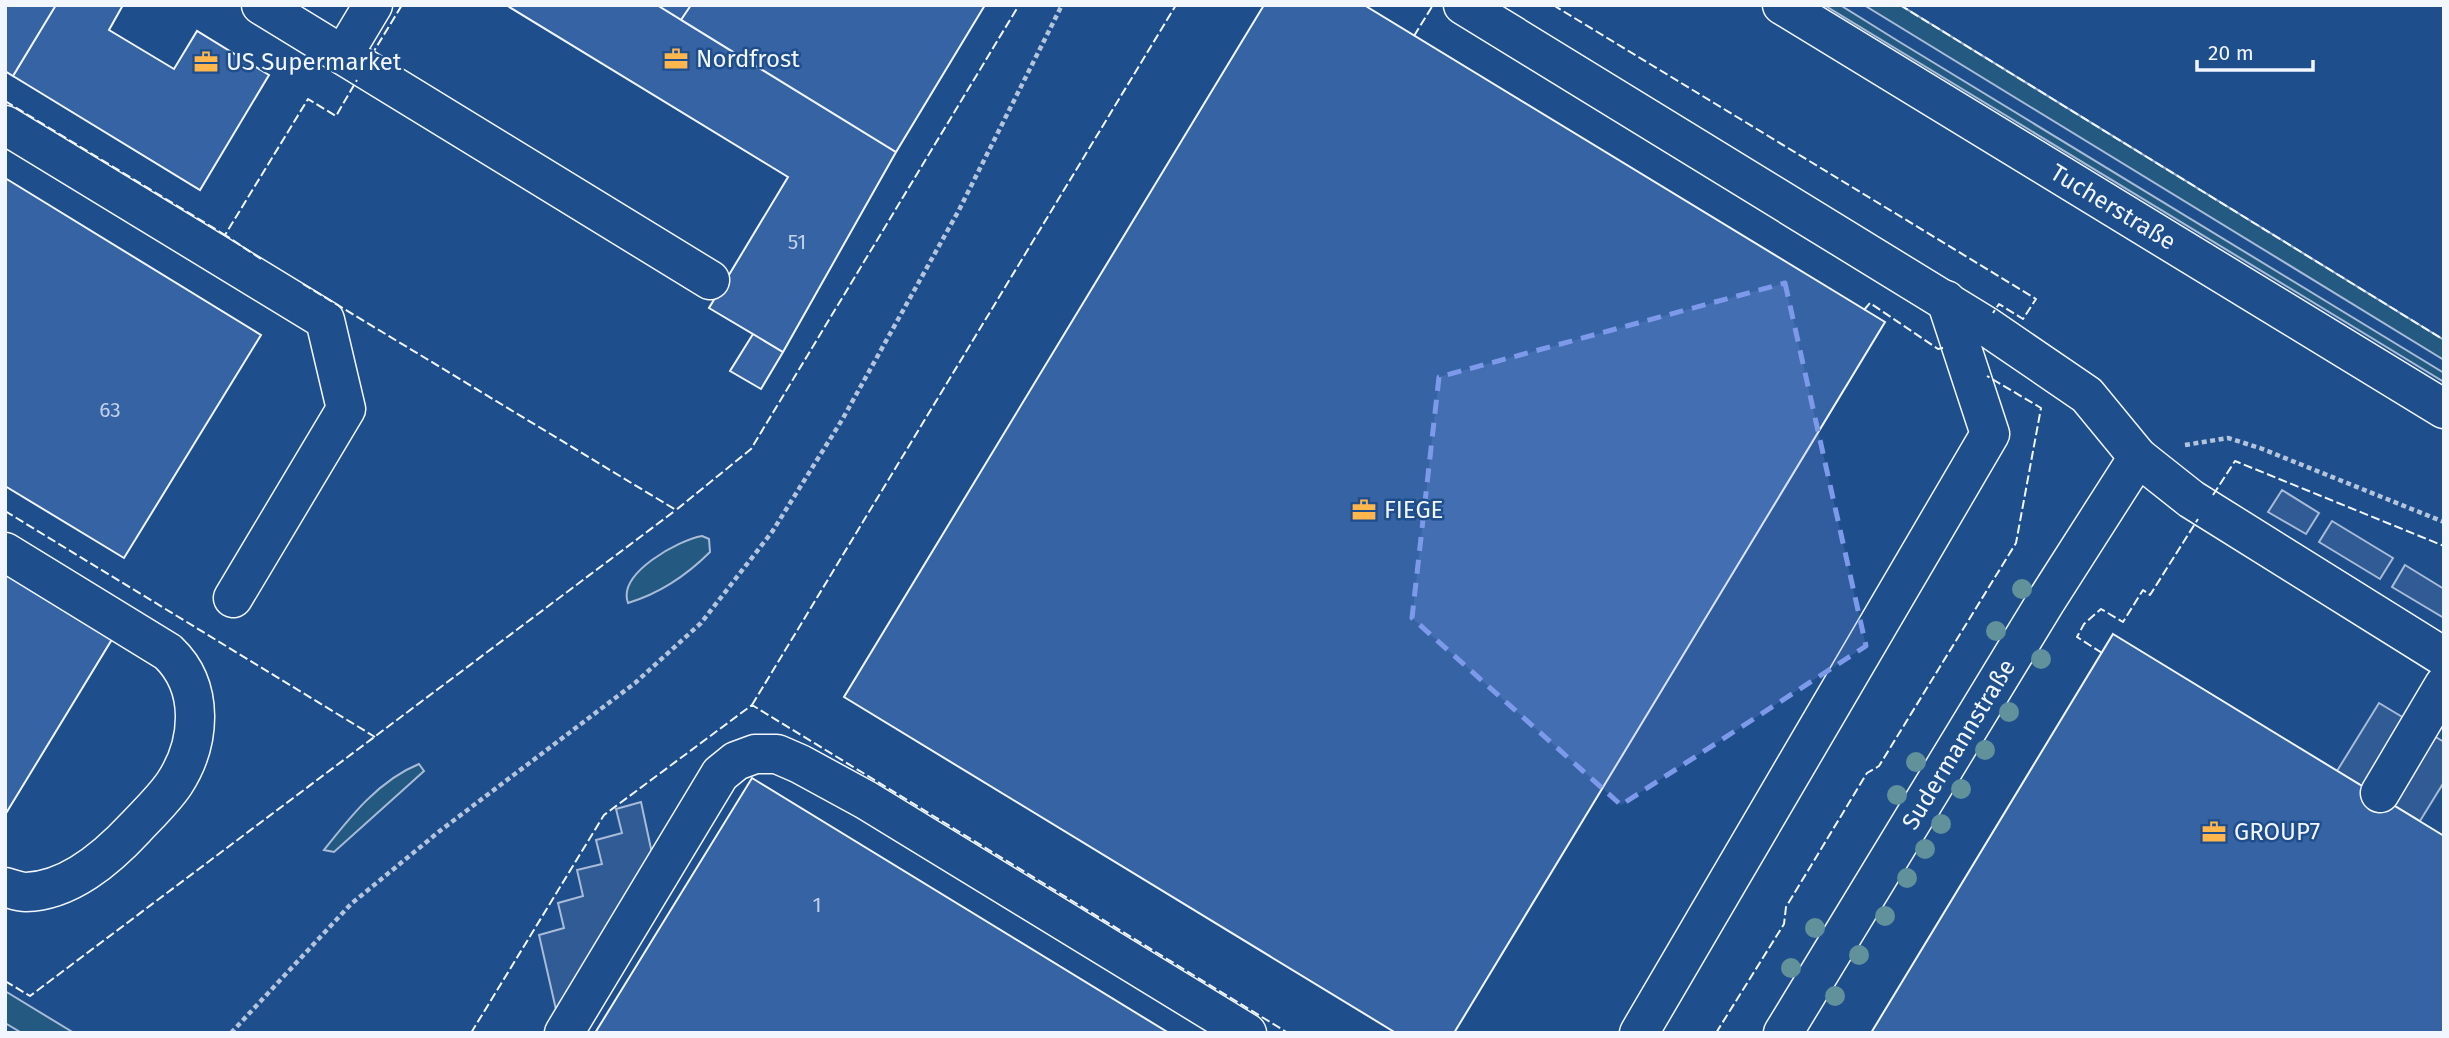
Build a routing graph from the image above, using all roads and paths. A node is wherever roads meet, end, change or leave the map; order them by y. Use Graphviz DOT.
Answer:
graph roads {
  1 [pos="261,5"];
  2 [pos="373,5"];
  3 [pos="1062,5"];
  4 [pos="1463,5"];
  5 [pos="1783,5"];
  6 [pos="343,55"];
  7 [pos="5,125"];
  8 [pos="710,280"];
  9 [pos="1946,300"];
  10 [pos="2444,409"];
  11 [pos="2138,457"];
  12 [pos="2444,522"];
  13 [pos="5,552"];
  14 [pos="233,598"];
  15 [pos="2444,657"];
  16 [pos="2444,685"];
  17 [pos="2380,793"];
  18 [pos="5,887"];
  19 [pos="232,1033"];
  20 [pos="564,1033"];
  21 [pos="1247,1033"];
  22 [pos="1639,1033"];
  23 [pos="1783,1033"];
  1 -- 6 [label="main road"];
  2 -- 6 [label="main road"];
  3 -- 19 [label="path"];
  4 -- 9 [label="main road"];
  5 -- 10 [label="main road, Tucherstraße"];
  6 -- 8 [label="main road"];
  7 -- 14 [label="main road"];
  9 -- 11 [label="main road"];
  9 -- 22 [label="main road"];
  11 -- 12 [label="path"];
  11 -- 15 [label="main road"];
  11 -- 23 [label="main road, Sudermannstraße"];
  13 -- 18 [label="main road"];
  16 -- 17 [label="main road"];
  20 -- 21 [label="main road"];
}
